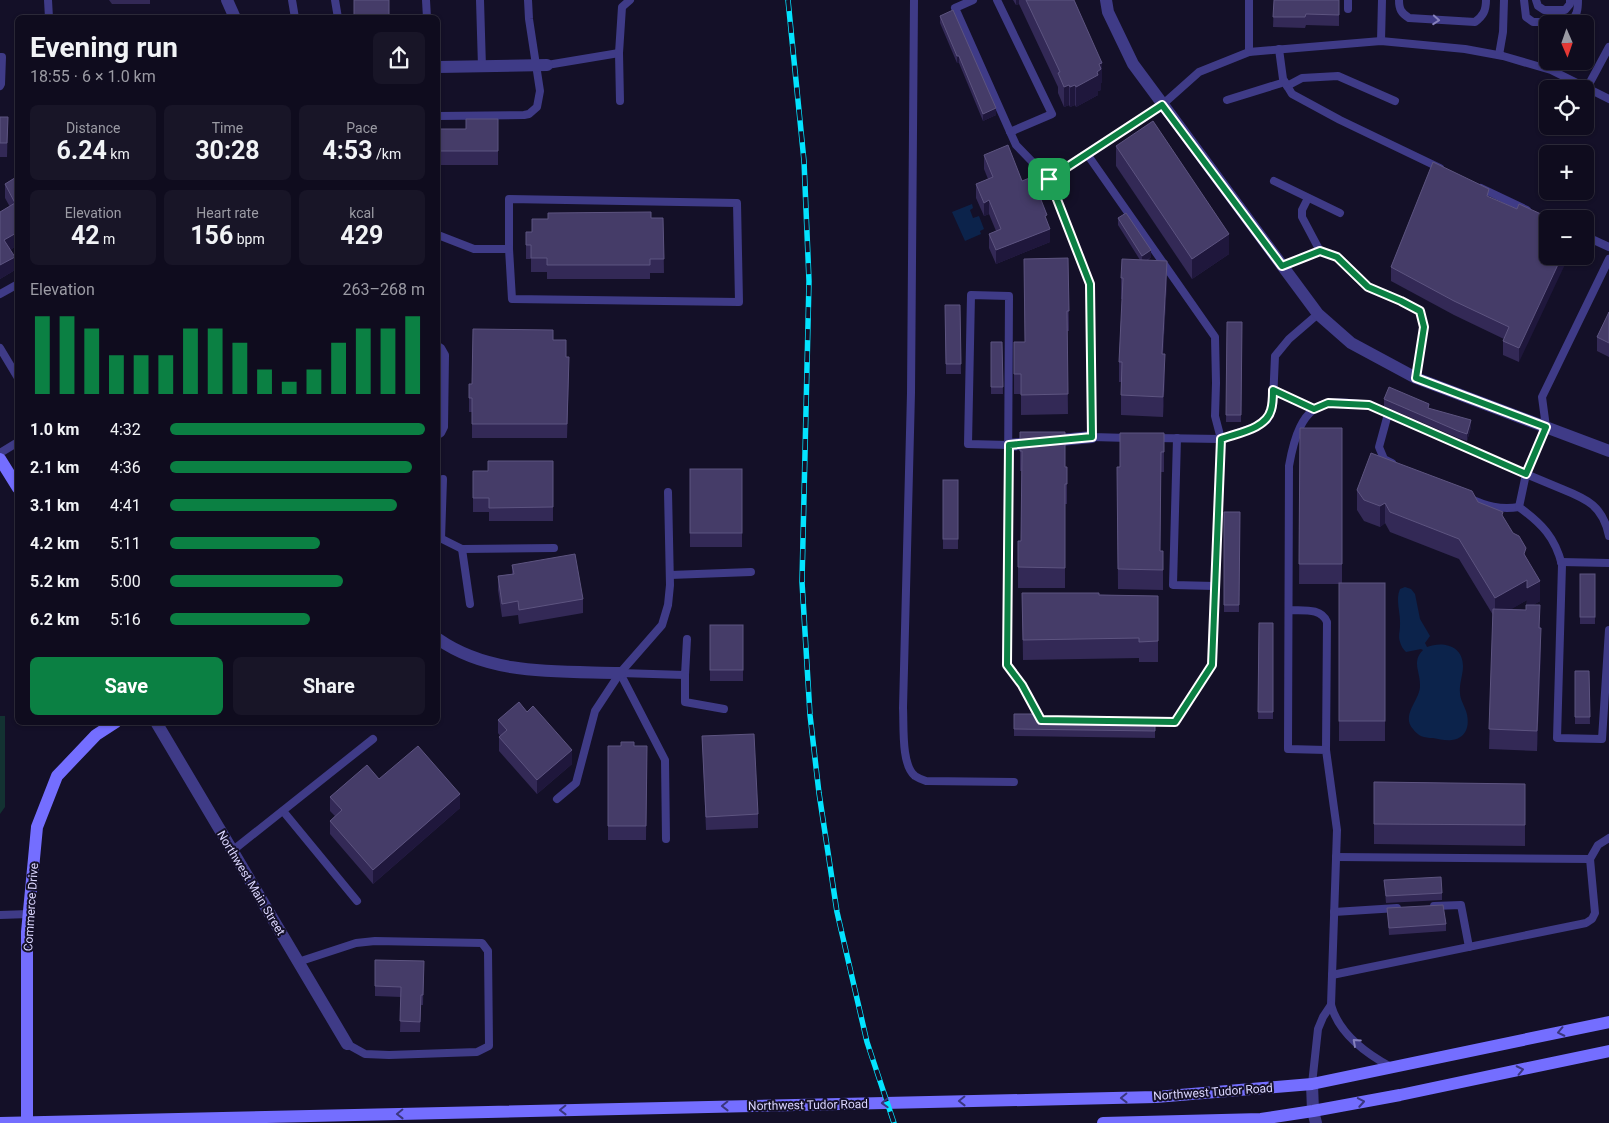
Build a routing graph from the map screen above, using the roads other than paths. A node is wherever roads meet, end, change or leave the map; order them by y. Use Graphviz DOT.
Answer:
graph roads {
  1 [pos="48,0"];
  2 [pos="227,0"];
  3 [pos="292,0"];
  4 [pos="335,0"];
  5 [pos="426,0"];
  6 [pos="480,0"];
  7 [pos="528,0"];
  8 [pos="630,0"];
  9 [pos="914,0"];
  10 [pos="973,0"];
  11 [pos="997,0"];
  12 [pos="1106,0"];
  13 [pos="1249,0"];
  14 [pos="1348,0"];
  15 [pos="1382,0"];
  16 [pos="1399,0"];
  17 [pos="1486,0"];
  18 [pos="1504,0"];
  19 [pos="1524,0"];
  20 [pos="1536,0"];
  21 [pos="1570,0"];
  22 [pos="1578,0"];
  23 [pos="1348,9"];
  24 [pos="48,15"];
  25 [pos="234,15"];
  26 [pos="294,15"];
  27 [pos="338,15"];
  28 [pos="427,15"];
  29 [pos="1380,41"];
  30 [pos="1609,48"];
  31 [pos="1279,49"];
  32 [pos="1249,52"];
  33 [pos="619,53"];
  34 [pos="1499,55"];
  35 [pos="0,57"];
  36 [pos="541,66"];
  37 [pos="440,67"];
  38 [pos="482,67"];
  39 [pos="1571,80"];
  40 [pos="1591,80"];
  41 [pos="1286,84"];
  42 [pos="0,86"];
  43 [pos="1594,92"];
  44 [pos="1609,99"];
  45 [pos="1228,100"];
  46 [pos="620,101"];
  47 [pos="1395,101"];
  48 [pos="1162,105"];
  49 [pos="440,116"];
  50 [pos="1010,132"];
  51 [pos="1087,154"];
  52 [pos="1446,171"];
  53 [pos="1049,179"];
  54 [pos="1274,181"];
  55 [pos="1470,183"];
  56 [pos="1308,198"];
  57 [pos="1340,213"];
  58 [pos="1539,215"];
  59 [pos="440,237"];
  60 [pos="1594,240"];
  61 [pos="1609,247"];
  62 [pos="509,249"];
  63 [pos="1320,251"];
  64 [pos="1609,259"];
  65 [pos="1282,266"];
  66 [pos="15,286"];
  67 [pos="0,294"];
  68 [pos="1318,314"];
  69 [pos="440,347"];
  70 [pos="0,348"];
  71 [pos="15,373"];
  72 [pos="1416,378"];
  73 [pos="1273,390"];
  74 [pos="1314,409"];
  75 [pos="1388,414"];
  76 [pos="1546,427"];
  77 [pos="440,434"];
  78 [pos="1092,437"];
  79 [pos="1139,438"];
  80 [pos="1149,438"];
  81 [pos="1177,438"];
  82 [pos="1221,439"];
  83 [pos="15,444"];
  84 [pos="1009,445"];
  85 [pos="1609,451"];
  86 [pos="0,453"];
  87 [pos="0,459"];
  88 [pos="1401,466"];
  89 [pos="14,474"];
  90 [pos="1526,474"];
  91 [pos="444,479"];
  92 [pos="668,492"];
  93 [pos="1460,494"];
  94 [pos="1520,507"];
  95 [pos="440,526"];
  96 [pos="1609,536"];
  97 [pos="440,539"];
  98 [pos="554,548"];
  99 [pos="462,550"];
  100 [pos="1561,562"];
  101 [pos="1609,563"];
  102 [pos="751,572"];
  103 [pos="670,574"];
  104 [pos="1215,586"];
  105 [pos="470,604"];
  106 [pos="1289,610"];
  107 [pos="1609,630"];
  108 [pos="687,639"];
  109 [pos="440,641"];
  110 [pos="620,673"];
  111 [pos="685,675"];
  112 [pos="724,709"];
  113 [pos="1051,720"];
  114 [pos="1136,722"];
  115 [pos="111,725"];
  116 [pos="158,725"];
  117 [pos="373,739"];
  118 [pos="1326,750"];
  119 [pos="1014,782"];
  120 [pos="557,799"];
  121 [pos="282,811"];
  122 [pos="1609,838"];
  123 [pos="666,840"];
  124 [pos="232,851"];
  125 [pos="1336,857"];
  126 [pos="1590,859"];
  127 [pos="357,901"];
  128 [pos="1422,907"];
  129 [pos="1402,908"];
  130 [pos="1334,912"];
  131 [pos="29,914"];
  132 [pos="0,915"];
  133 [pos="1469,947"];
  134 [pos="298,962"];
  135 [pos="1332,975"];
  136 [pos="1331,1005"];
  137 [pos="1609,1022"];
  138 [pos="347,1044"];
  139 [pos="1609,1051"];
  140 [pos="1392,1068"];
  141 [pos="1312,1084"];
  142 [pos="1314,1117"];
  143 [pos="376,1119"];
  144 [pos="0,1123"];
  145 [pos="27,1123"];
  146 [pos="1103,1123"];
  1 -- 24 [label="lane"];
  2 -- 25 [label="street"];
  3 -- 26 [label="lane"];
  4 -- 27 [label="lane"];
  5 -- 28 [label="lane"];
  6 -- 38 [label="lane"];
  7 -- 36 [label="lane"];
  8 -- 33 [label="lane"];
  9 -- 119 [label="lane"];
  10 -- 50 [label="lane"];
  11 -- 50 [label="lane"];
  12 -- 48 [label="street"];
  13 -- 32 [label="lane"];
  14 -- 23 [label="lane"];
  15 -- 29 [label="lane"];
  16 -- 17 [label="lane, one-way"];
  18 -- 34 [label="lane"];
  19 -- 22 [label="lane"];
  20 -- 21 [label="lane"];
  29 -- 31 [label="lane"];
  29 -- 34 [label="lane"];
  30 -- 40 [label="lane"];
  31 -- 32 [label="lane"];
  31 -- 41 [label="lane"];
  32 -- 48 [label="lane"];
  33 -- 36 [label="lane"];
  33 -- 46 [label="lane"];
  34 -- 39 [label="lane"];
  35 -- 42 [label="lane"];
  36 -- 38 [label="street"];
  36 -- 49 [label="lane"];
  37 -- 38 [label="street"];
  41 -- 45 [label="lane"];
  41 -- 47 [label="lane"];
  41 -- 52 [label="lane"];
  43 -- 44 [label="lane"];
  48 -- 51 [label="lane"];
  48 -- 65 [label="street"];
  50 -- 53 [label="lane"];
  51 -- 53 [label="lane"];
  51 -- 82 [label="lane"];
  53 -- 78 [label="lane"];
  54 -- 56 [label="lane"];
  55 -- 58 [label="lane"];
  56 -- 57 [label="lane"];
  56 -- 63 [label="lane"];
  59 -- 62 [label="lane"];
  60 -- 61 [label="lane"];
  62 -- 62 [label="lane"];
  63 -- 65 [label="lane"];
  63 -- 72 [label="lane"];
  64 -- 76 [label="lane"];
  65 -- 68 [label="street"];
  66 -- 67 [label="lane"];
  68 -- 72 [label="street"];
  68 -- 73 [label="lane"];
  69 -- 77 [label="lane"];
  70 -- 71 [label="lane"];
  72 -- 76 [label="street"];
  73 -- 74 [label="lane"];
  73 -- 82 [label="lane"];
  74 -- 75 [label="lane"];
  74 -- 106 [label="lane"];
  75 -- 88 [label="lane"];
  75 -- 90 [label="lane"];
  76 -- 85 [label="street"];
  76 -- 90 [label="lane"];
  78 -- 79 [label="lane"];
  78 -- 84 [label="street"];
  80 -- 81 [label="lane"];
  81 -- 82 [label="lane"];
  81 -- 104 [label="lane"];
  82 -- 104 [label="lane"];
  83 -- 86 [label="lane"];
  84 -- 84 [label="lane"];
  84 -- 113 [label="lane"];
  87 -- 89 [label="street"];
  90 -- 94 [label="lane"];
  90 -- 96 [label="lane"];
  91 -- 95 [label="lane"];
  92 -- 103 [label="lane"];
  93 -- 94 [label="lane"];
  94 -- 100 [label="lane"];
  97 -- 99 [label="lane"];
  98 -- 99 [label="lane"];
  99 -- 105 [label="lane"];
  100 -- 101 [label="lane"];
  100 -- 107 [label="lane"];
  102 -- 103 [label="lane"];
  103 -- 110 [label="lane"];
  104 -- 114 [label="lane"];
  106 -- 118 [label="lane"];
  106 -- 118 [label="lane"];
  108 -- 111 [label="lane"];
  109 -- 110 [label="street"];
  110 -- 111 [label="lane"];
  110 -- 120 [label="lane"];
  110 -- 123 [label="lane"];
  111 -- 112 [label="lane"];
  115 -- 131 [label="street, Commerce Drive"];
  116 -- 124 [label="street, Northwest Main Street"];
  117 -- 121 [label="lane"];
  118 -- 125 [label="lane"];
  121 -- 124 [label="lane"];
  121 -- 127 [label="lane"];
  122 -- 126 [label="lane"];
  124 -- 134 [label="street, Northwest Main Street"];
  125 -- 126 [label="lane"];
  125 -- 130 [label="lane"];
  126 -- 133 [label="lane"];
  128 -- 133 [label="lane"];
  129 -- 130 [label="lane"];
  130 -- 135 [label="lane"];
  131 -- 132 [label="lane"];
  131 -- 145 [label="street, Commerce Drive"];
  133 -- 135 [label="lane"];
  134 -- 138 [label="street, Northwest Main Street"];
  134 -- 138 [label="lane"];
  135 -- 136 [label="lane"];
  140 -- 136 [label="lane, one-way"];
  136 -- 141 [label="lane"];
  137 -- 140 [label="street, Northwest Tudor Road, one-way"];
  142 -- 139 [label="street, Northwest Tudor Road, one-way"];
  140 -- 141 [label="street, Northwest Tudor Road"];
  141 -- 142 [label="street"];
  141 -- 143 [label="street, Northwest Tudor Road, one-way"];
  142 -- 146 [label="street, Northwest Tudor Road"];
  143 -- 145 [label="street, Northwest Tudor Road"];
  144 -- 145 [label="street, Northwest Tudor Road"];
}
